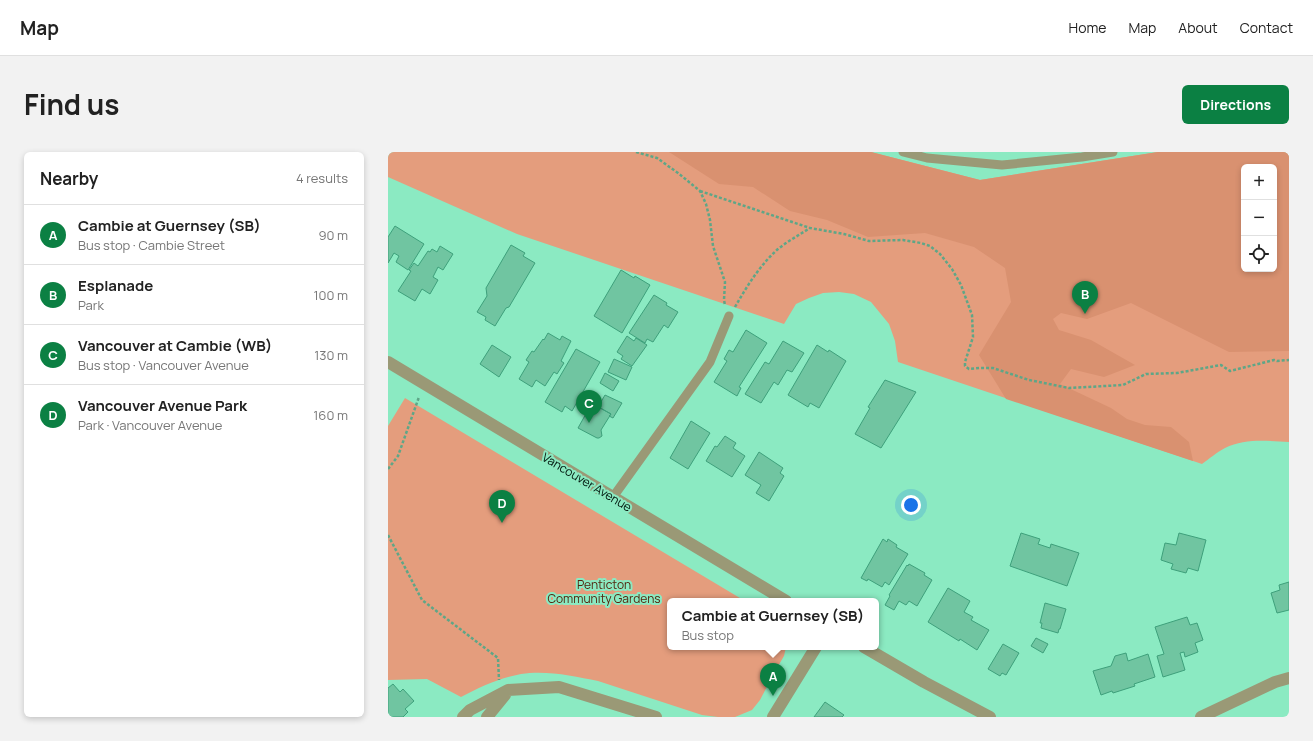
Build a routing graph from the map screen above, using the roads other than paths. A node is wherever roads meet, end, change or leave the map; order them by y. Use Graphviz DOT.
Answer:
graph roads {
  1 [pos="903,152"];
  2 [pos="1113,152"];
  3 [pos="729,316"];
  4 [pos="388,362"];
  5 [pos="613,497"];
  6 [pos="781,598"];
  7 [pos="814,650"];
  8 [pos="869,650"];
  9 [pos="1289,678"];
  10 [pos="504,692"];
  11 [pos="462,717"];
  12 [pos="487,717"];
  13 [pos="656,717"];
  14 [pos="773,717"];
  15 [pos="990,717"];
  16 [pos="1201,717"];
  1 -- 2 [label="lane"];
  3 -- 5 [label="lane"];
  4 -- 5 [label="street, Vancouver Avenue"];
  5 -- 6 [label="street, Vancouver Avenue"];
  7 -- 14 [label="street"];
  8 -- 15 [label="street"];
  9 -- 16 [label="street"];
  10 -- 11 [label="street"];
  10 -- 12 [label="street"];
  10 -- 13 [label="street"];
}
